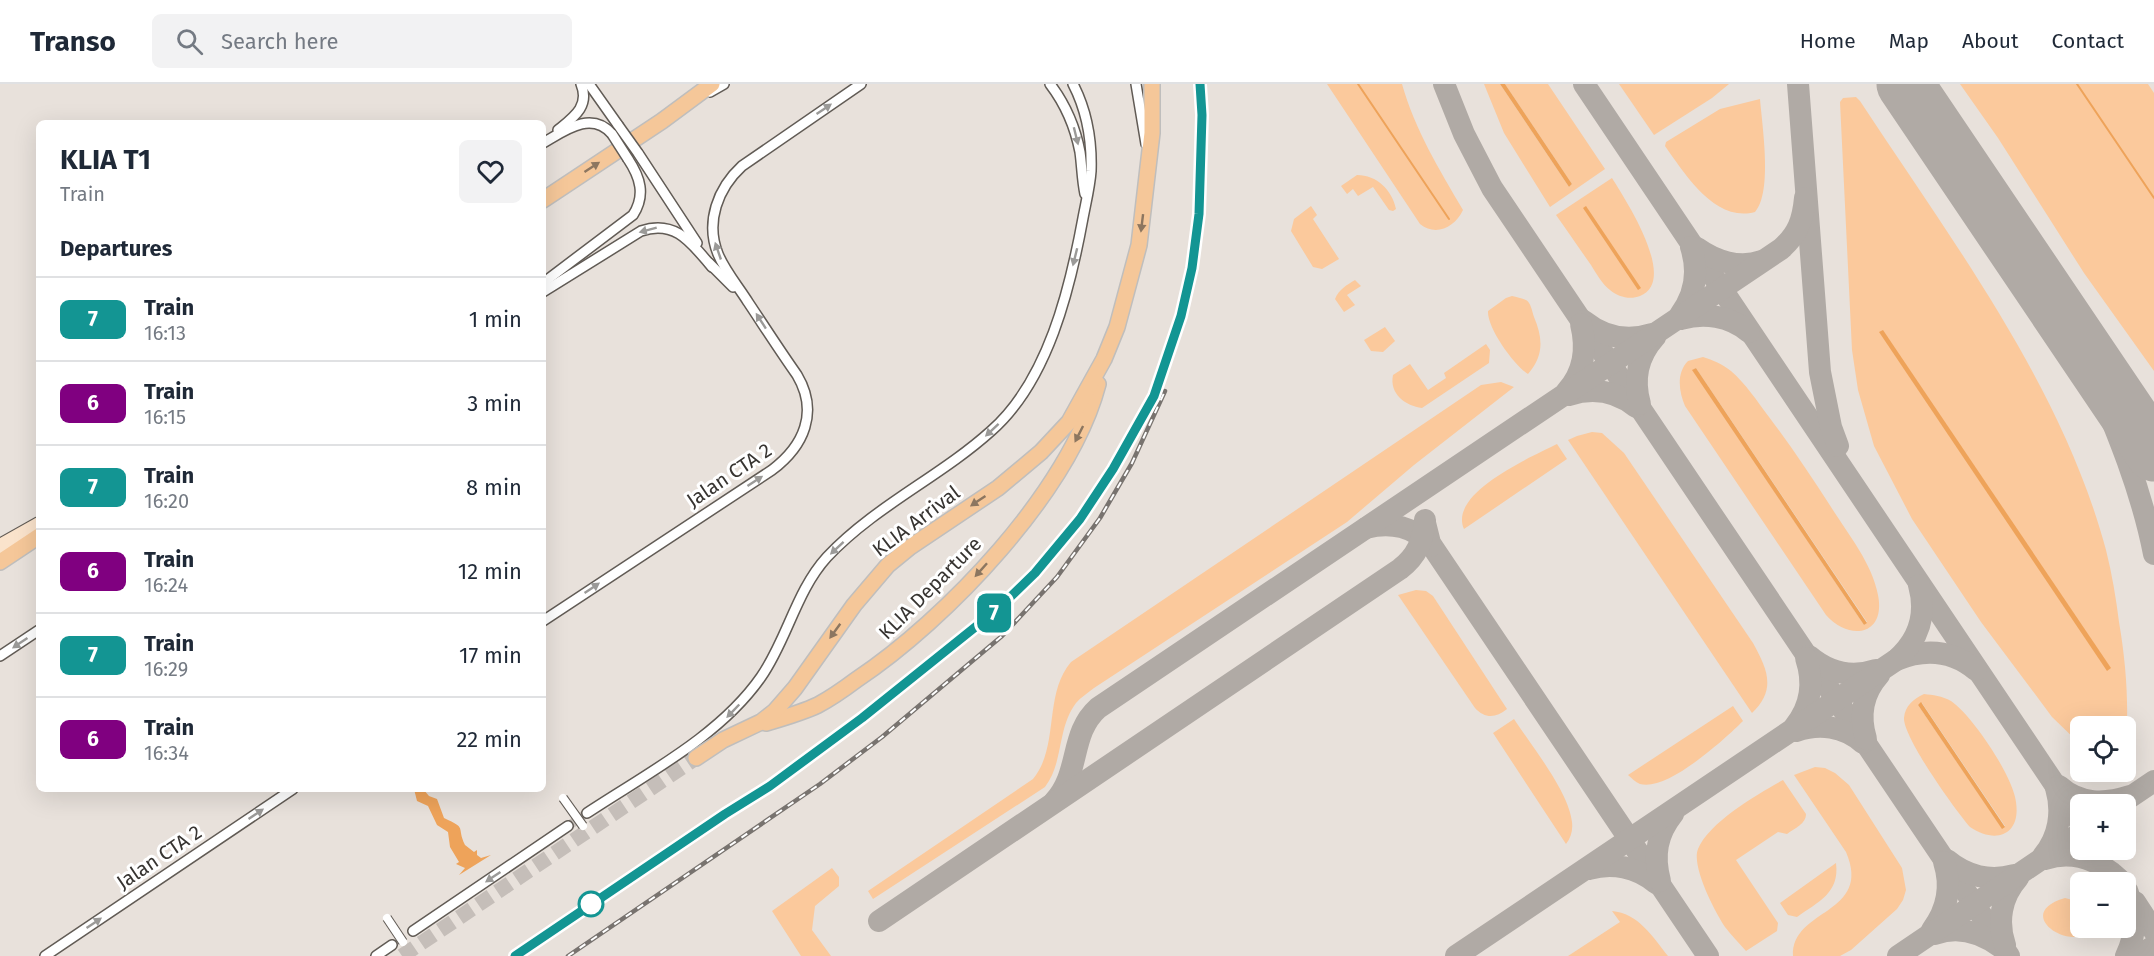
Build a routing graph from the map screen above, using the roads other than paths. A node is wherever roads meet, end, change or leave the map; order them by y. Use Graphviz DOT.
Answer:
graph roads {
  1 [pos="582,84"];
  2 [pos="589,84"];
  3 [pos="712,84"];
  4 [pos="724,84"];
  5 [pos="1050,84"];
  6 [pos="1073,84"];
  7 [pos="1136,84"];
  8 [pos="1152,84"];
  9 [pos="860,85"];
  10 [pos="662,121"];
  11 [pos="546,140"];
  12 [pos="546,141"];
  13 [pos="1148,165"];
  14 [pos="546,198"];
  15 [pos="1086,200"];
  16 [pos="712,267"];
  17 [pos="546,281"];
  18 [pos="546,290"];
  19 [pos="748,301"];
  20 [pos="1104,359"];
  21 [pos="36,526"];
  22 [pos="36,538"];
  23 [pos="0,546"];
  24 [pos="0,562"];
  25 [pos="546,619"];
  26 [pos="36,632"];
  27 [pos="0,656"];
  28 [pos="697,760"];
  29 [pos="289,792"];
  30 [pos="563,798"];
  31 [pos="587,813"];
  32 [pos="568,826"];
  33 [pos="583,826"];
  34 [pos="387,918"];
  35 [pos="413,931"];
  36 [pos="404,942"];
  37 [pos="392,945"];
  38 [pos="45,956"];
  39 [pos="376,956"];
  1 -- 11 [label="street"];
  2 -- 16 [label="street, bridge"];
  3 -- 10 [label="main road"];
  4 -- 10 [label="street"];
  5 -- 15 [label="street, one-way"];
  6 -- 15 [label="street"];
  7 -- 13 [label="street"];
  8 -- 13 [label="main road"];
  19 -- 9 [label="street, one-way"];
  14 -- 10 [label="main road, one-way"];
  12 -- 17 [label="street, bridge"];
  13 -- 20 [label="main road, one-way"];
  15 -- 31 [label="street, one-way"];
  16 -- 18 [label="street, one-way"];
  16 -- 19 [label="street"];
  25 -- 19 [label="street, Jalan CTA 2, one-way"];
  20 -- 28 [label="main road, KLIA Arrival, one-way"];
  20 -- 28 [label="main road, KLIA Departure, one-way"];
  21 -- 23 [label="main road"];
  22 -- 24 [label="main road"];
  26 -- 27 [label="street, one-way"];
  38 -- 29 [label="street, Jalan CTA 2, one-way"];
  30 -- 33 [label="street, bridge"];
  32 -- 35 [label="street, one-way"];
  34 -- 36 [label="street, bridge"];
  37 -- 39 [label="street"];
}
